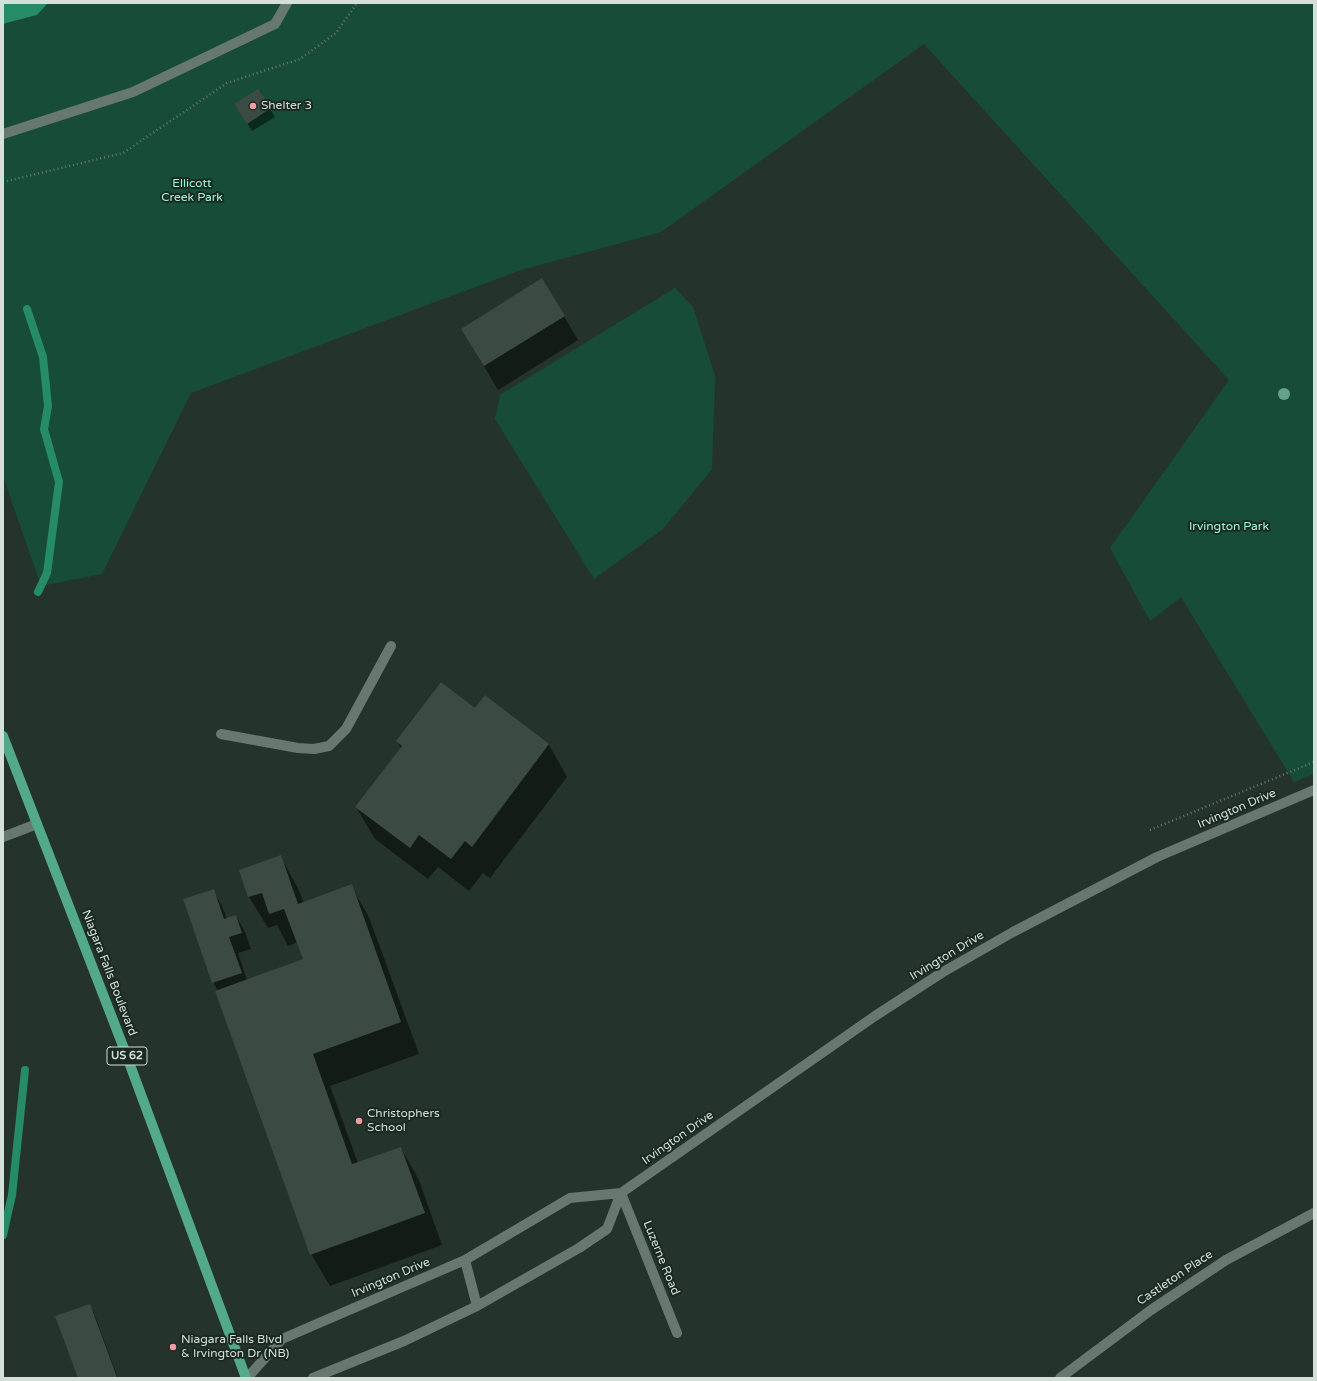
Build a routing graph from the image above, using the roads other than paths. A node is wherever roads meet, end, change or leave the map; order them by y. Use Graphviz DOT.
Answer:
graph roads {
  1 [pos="287,3"];
  2 [pos="3,134"];
  3 [pos="392,646"];
  4 [pos="221,734"];
  5 [pos="3,736"];
  6 [pos="1314,790"];
  7 [pos="37,824"];
  8 [pos="3,838"];
  9 [pos="621,1193"];
  10 [pos="1314,1213"];
  11 [pos="465,1260"];
  12 [pos="477,1306"];
  13 [pos="678,1334"];
  14 [pos="247,1378"];
  15 [pos="313,1378"];
  16 [pos="1060,1378"];
  1 -- 2 [label="street"];
  3 -- 4 [label="street"];
  5 -- 7 [label="main road, Niagara Falls Boulevard / US 62"];
  6 -- 9 [label="street, Irvington Drive"];
  7 -- 8 [label="street"];
  7 -- 14 [label="main road, Niagara Falls Boulevard / US 62"];
  9 -- 11 [label="street, Irvington Drive"];
  9 -- 12 [label="street"];
  9 -- 13 [label="street, Luzerne Road"];
  10 -- 16 [label="street, Castleton Place"];
  11 -- 12 [label="street"];
  11 -- 14 [label="street, Irvington Drive"];
  12 -- 15 [label="street"];
}
